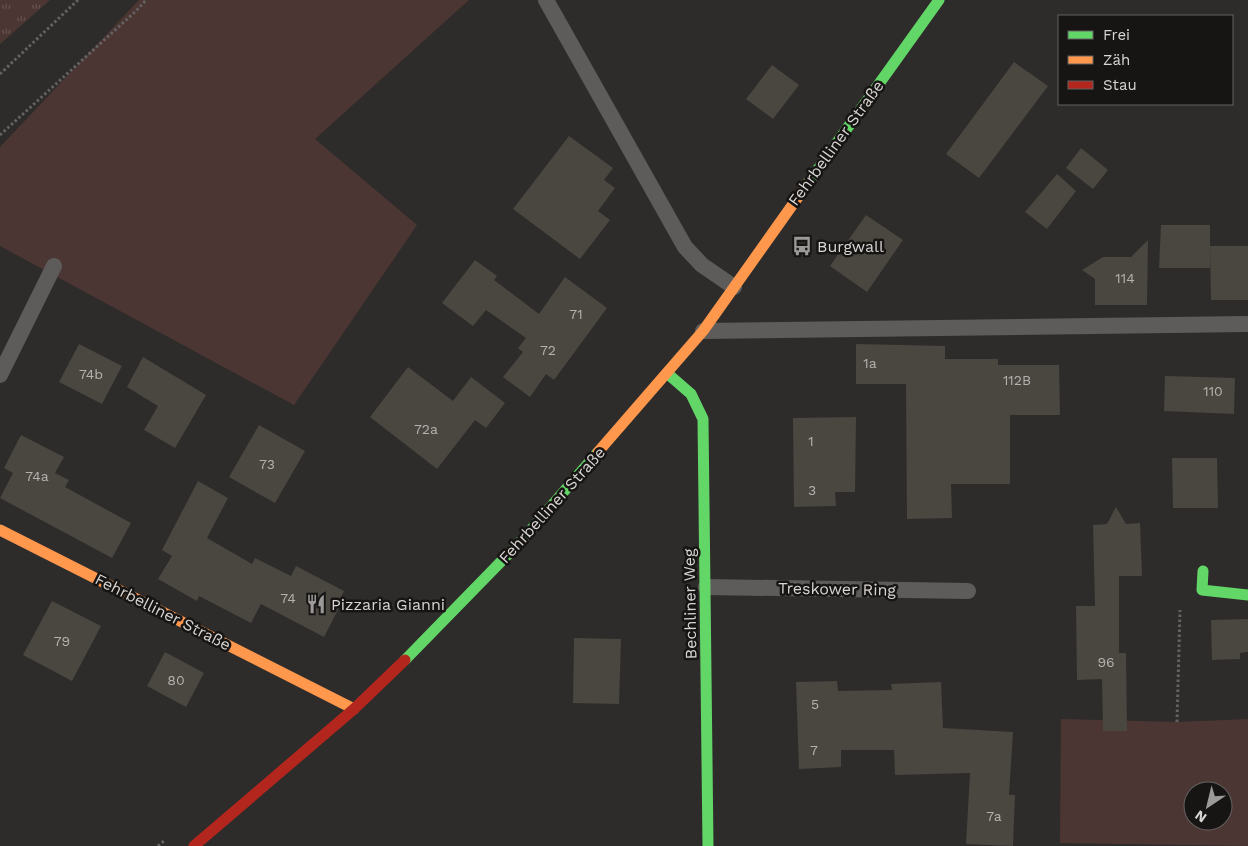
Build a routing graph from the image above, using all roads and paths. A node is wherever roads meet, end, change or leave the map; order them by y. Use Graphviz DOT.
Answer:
graph roads {
  1 [pos="78,0"];
  2 [pos="146,0"];
  3 [pos="546,0"];
  4 [pos="939,0"];
  5 [pos="0,74"];
  6 [pos="0,135"];
  7 [pos="54,266"];
  8 [pos="734,287"];
  9 [pos="1248,324"];
  10 [pos="703,331"];
  11 [pos="668,374"];
  12 [pos="0,375"];
  13 [pos="0,530"];
  14 [pos="1202,571"];
  15 [pos="706,587"];
  16 [pos="1202,590"];
  17 [pos="968,591"];
  18 [pos="1248,595"];
  19 [pos="354,709"];
  20 [pos="1177,722"];
  21 [pos="194,846"];
  22 [pos="708,846"];
  1 -- 5 [label="path"];
  2 -- 6 [label="path"];
  3 -- 8 [label="lane"];
  4 -- 8 [label="main road, Fehrbelliner Straße"];
  7 -- 12 [label="lane"];
  8 -- 10 [label="main road, Fehrbelliner Straße"];
  9 -- 10 [label="lane"];
  10 -- 11 [label="main road, Fehrbelliner Straße"];
  11 -- 15 [label="main road, Bechliner Weg"];
  11 -- 19 [label="main road, Fehrbelliner Straße"];
  13 -- 19 [label="main road, Fehrbelliner Straße"];
  14 -- 16 [label="main road"];
  15 -- 17 [label="lane, Treskower Ring"];
  15 -- 22 [label="main road, Bechliner Weg"];
  16 -- 18 [label="main road"];
  16 -- 20 [label="path"];
  19 -- 21 [label="main road, Fehrbelliner Straße"];
}
